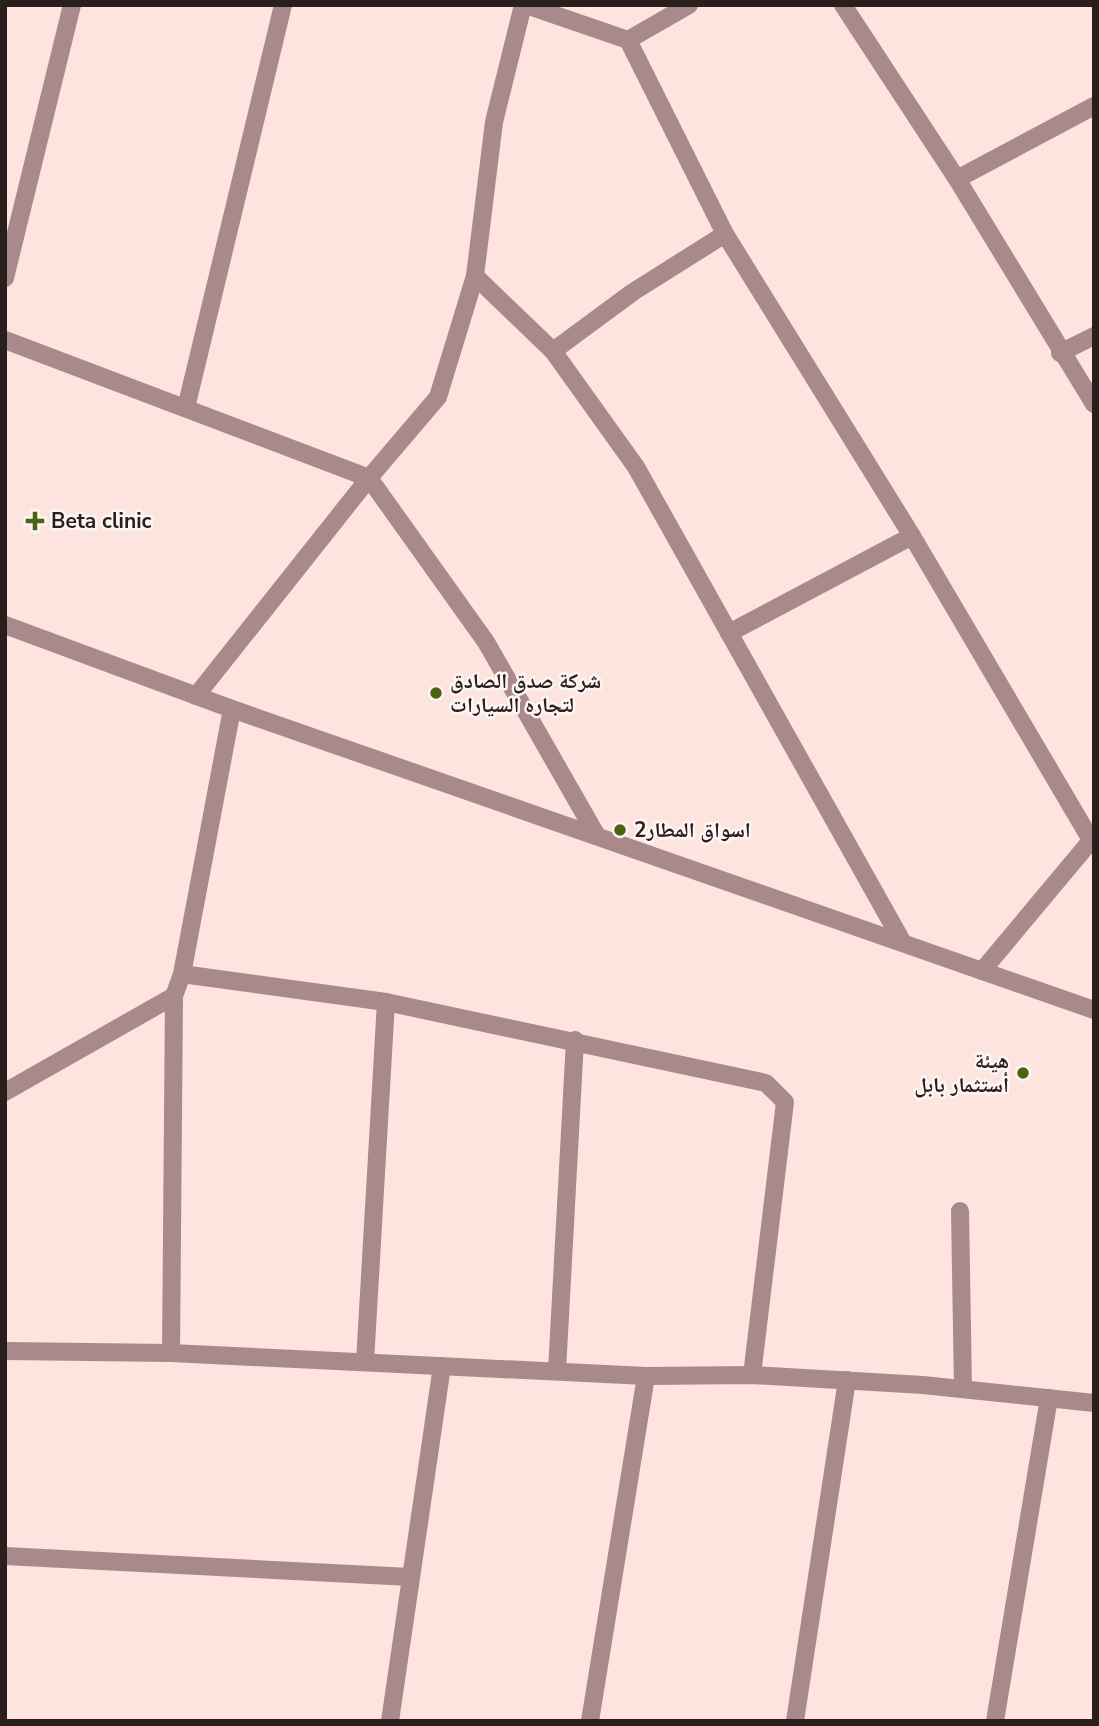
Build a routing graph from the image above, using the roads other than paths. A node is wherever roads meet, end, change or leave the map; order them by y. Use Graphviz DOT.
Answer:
graph roads {
  1 [pos="72,5"];
  2 [pos="283,5"];
  3 [pos="524,5"];
  4 [pos="689,5"];
  5 [pos="843,5"];
  6 [pos="628,40"];
  7 [pos="1094,106"];
  8 [pos="957,179"];
  9 [pos="724,234"];
  10 [pos="475,276"];
  11 [pos="5,278"];
  12 [pos="1094,336"];
  13 [pos="5,340"];
  14 [pos="553,351"];
  15 [pos="1060,353"];
  16 [pos="1094,404"];
  17 [pos="186,408"];
  18 [pos="369,478"];
  19 [pos="912,536"];
  20 [pos="5,625"];
  21 [pos="729,632"];
  22 [pos="196,696"];
  23 [pos="232,709"];
  24 [pos="597,836"];
  25 [pos="1092,838"];
  26 [pos="903,943"];
  27 [pos="982,971"];
  28 [pos="182,974"];
  29 [pos="174,996"];
  30 [pos="386,1002"];
  31 [pos="1094,1010"];
  32 [pos="575,1040"];
  33 [pos="5,1092"];
  34 [pos="960,1211"];
  35 [pos="5,1351"];
  36 [pos="171,1353"];
  37 [pos="365,1362"];
  38 [pos="442,1366"];
  39 [pos="557,1371"];
  40 [pos="752,1375"];
  41 [pos="646,1376"];
  42 [pos="847,1380"];
  43 [pos="963,1388"];
  44 [pos="1049,1398"];
  45 [pos="1094,1403"];
  46 [pos="5,1556"];
  47 [pos="410,1577"];
  48 [pos="390,1721"];
  49 [pos="590,1721"];
  50 [pos="795,1721"];
  51 [pos="995,1721"];
  1 -- 11 [label="street"];
  2 -- 17 [label="street"];
  3 -- 6 [label="street"];
  3 -- 10 [label="street"];
  4 -- 6 [label="street"];
  5 -- 8 [label="street"];
  6 -- 9 [label="street"];
  7 -- 8 [label="street"];
  8 -- 15 [label="street"];
  9 -- 14 [label="street"];
  9 -- 19 [label="street"];
  10 -- 14 [label="street"];
  10 -- 18 [label="street"];
  12 -- 15 [label="street"];
  13 -- 17 [label="street"];
  14 -- 21 [label="street"];
  15 -- 16 [label="street"];
  17 -- 18 [label="street"];
  18 -- 22 [label="street"];
  18 -- 24 [label="street"];
  19 -- 21 [label="street"];
  19 -- 25 [label="street"];
  20 -- 22 [label="street"];
  21 -- 26 [label="street"];
  22 -- 23 [label="street"];
  23 -- 24 [label="street"];
  23 -- 28 [label="street"];
  24 -- 26 [label="street"];
  25 -- 27 [label="street"];
  26 -- 27 [label="street"];
  27 -- 31 [label="street"];
  28 -- 29 [label="street"];
  28 -- 30 [label="street"];
  29 -- 33 [label="street"];
  29 -- 36 [label="street"];
  30 -- 32 [label="street"];
  30 -- 37 [label="street"];
  32 -- 39 [label="street"];
  32 -- 40 [label="street"];
  34 -- 43 [label="street"];
  35 -- 36 [label="street"];
  36 -- 37 [label="street"];
  37 -- 38 [label="street"];
  38 -- 39 [label="street"];
  38 -- 47 [label="street"];
  39 -- 41 [label="street"];
  40 -- 41 [label="street"];
  40 -- 42 [label="street"];
  41 -- 49 [label="street"];
  42 -- 43 [label="street"];
  42 -- 50 [label="street"];
  43 -- 44 [label="street"];
  44 -- 45 [label="street"];
  44 -- 51 [label="street"];
  46 -- 47 [label="street"];
  47 -- 48 [label="street"];
}
